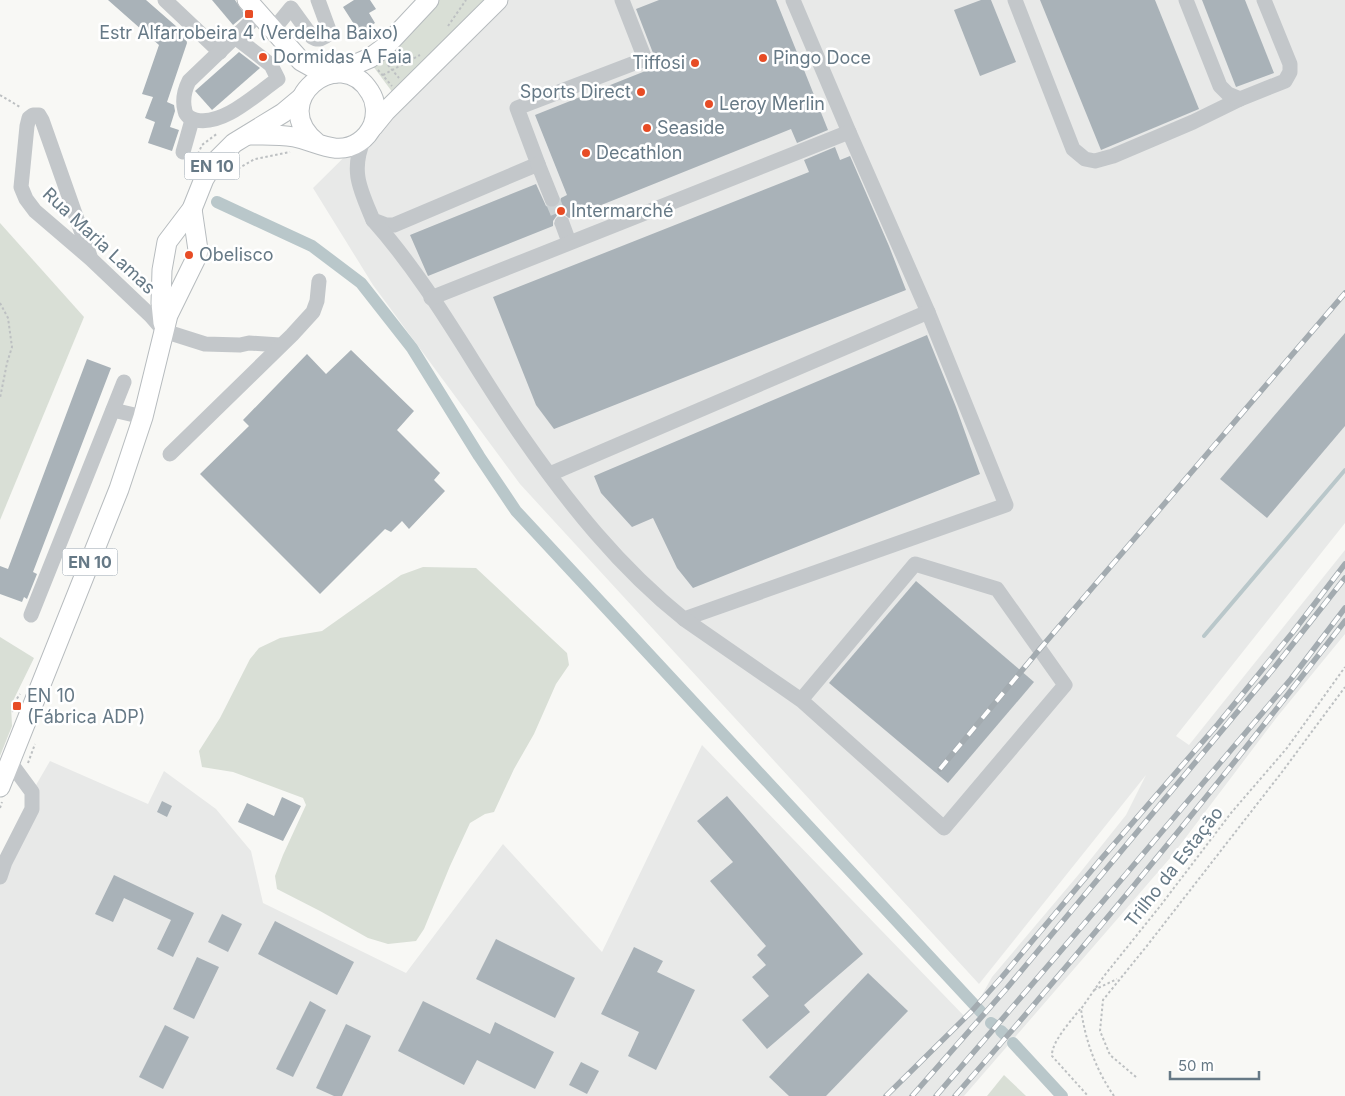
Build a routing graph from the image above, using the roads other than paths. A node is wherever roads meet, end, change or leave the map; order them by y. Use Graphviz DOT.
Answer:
graph roads {
  1 [pos="165,0"];
  2 [pos="318,0"];
  3 [pos="498,0"];
  4 [pos="622,0"];
  5 [pos="793,0"];
  6 [pos="1015,0"];
  7 [pos="1186,0"];
  8 [pos="1264,0"];
  9 [pos="425,1"];
  10 [pos="290,2"];
  11 [pos="253,7"];
  12 [pos="274,30"];
  13 [pos="235,37"];
  14 [pos="220,52"];
  15 [pos="301,61"];
  16 [pos="330,74"];
  17 [pos="303,94"];
  18 [pos="1240,99"];
  19 [pos="192,120"];
  20 [pos="849,132"];
  21 [pos="248,135"];
  22 [pos="366,136"];
  23 [pos="317,143"];
  24 [pos="183,152"];
  25 [pos="538,164"];
  26 [pos="552,199"];
  27 [pos="192,209"];
  28 [pos="373,220"];
  29 [pos="562,223"];
  30 [pos="569,242"];
  31 [pos="91,259"];
  32 [pos="319,281"];
  33 [pos="431,298"];
  34 [pos="928,312"];
  35 [pos="164,332"];
  36 [pos="280,345"];
  37 [pos="124,382"];
  38 [pos="113,410"];
  39 [pos="143,417"];
  40 [pos="170,454"];
  41 [pos="550,474"];
  42 [pos="31,615"];
  43 [pos="684,619"];
  44 [pos="801,700"];
  45 [pos="10,762"];
  46 [pos="0,787"];
  47 [pos="0,877"];
  1 -- 14 [label="street"];
  2 -- 10 [label="street"];
  3 -- 22 [label="main road, EN 10"];
  4 -- 25 [label="street"];
  5 -- 20 [label="street"];
  6 -- 18 [label="street"];
  7 -- 18 [label="street"];
  8 -- 18 [label="street"];
  9 -- 16 [label="main road, EN 10"];
  10 -- 12 [label="street"];
  11 -- 12 [label="main road"];
  11 -- 13 [label="street"];
  12 -- 15 [label="main road"];
  13 -- 14 [label="street"];
  13 -- 19 [label="street"];
  14 -- 19 [label="street"];
  15 -- 16 [label="main road"];
  15 -- 17 [label="main road"];
  16 -- 17 [label="main road, EN 10"];
  16 -- 22 [label="main road"];
  17 -- 21 [label="main road, EN 10"];
  17 -- 23 [label="main road"];
  19 -- 24 [label="street"];
  20 -- 30 [label="street"];
  20 -- 34 [label="street"];
  21 -- 23 [label="main road, EN 10"];
  21 -- 27 [label="main road, EN 10"];
  22 -- 23 [label="main road, EN 10"];
  22 -- 28 [label="street"];
  25 -- 26 [label="street"];
  25 -- 28 [label="street"];
  27 -- 35 [label="main road, EN 10"];
  27 -- 35 [label="main road"];
  28 -- 33 [label="street"];
  29 -- 30 [label="street"];
  30 -- 33 [label="street"];
  31 -- 31 [label="street, Rua Maria Lamas"];
  31 -- 35 [label="street, Rua Maria Lamas"];
  32 -- 36 [label="street"];
  33 -- 41 [label="street"];
  34 -- 41 [label="street"];
  34 -- 43 [label="street"];
  35 -- 36 [label="street"];
  35 -- 39 [label="main road, EN 10"];
  36 -- 40 [label="street"];
  37 -- 38 [label="street"];
  38 -- 39 [label="street"];
  38 -- 42 [label="street"];
  39 -- 45 [label="main road, EN 10"];
  41 -- 43 [label="street"];
  43 -- 44 [label="street"];
  44 -- 44 [label="street"];
  45 -- 46 [label="main road, EN 10"];
  45 -- 47 [label="street"];
}
